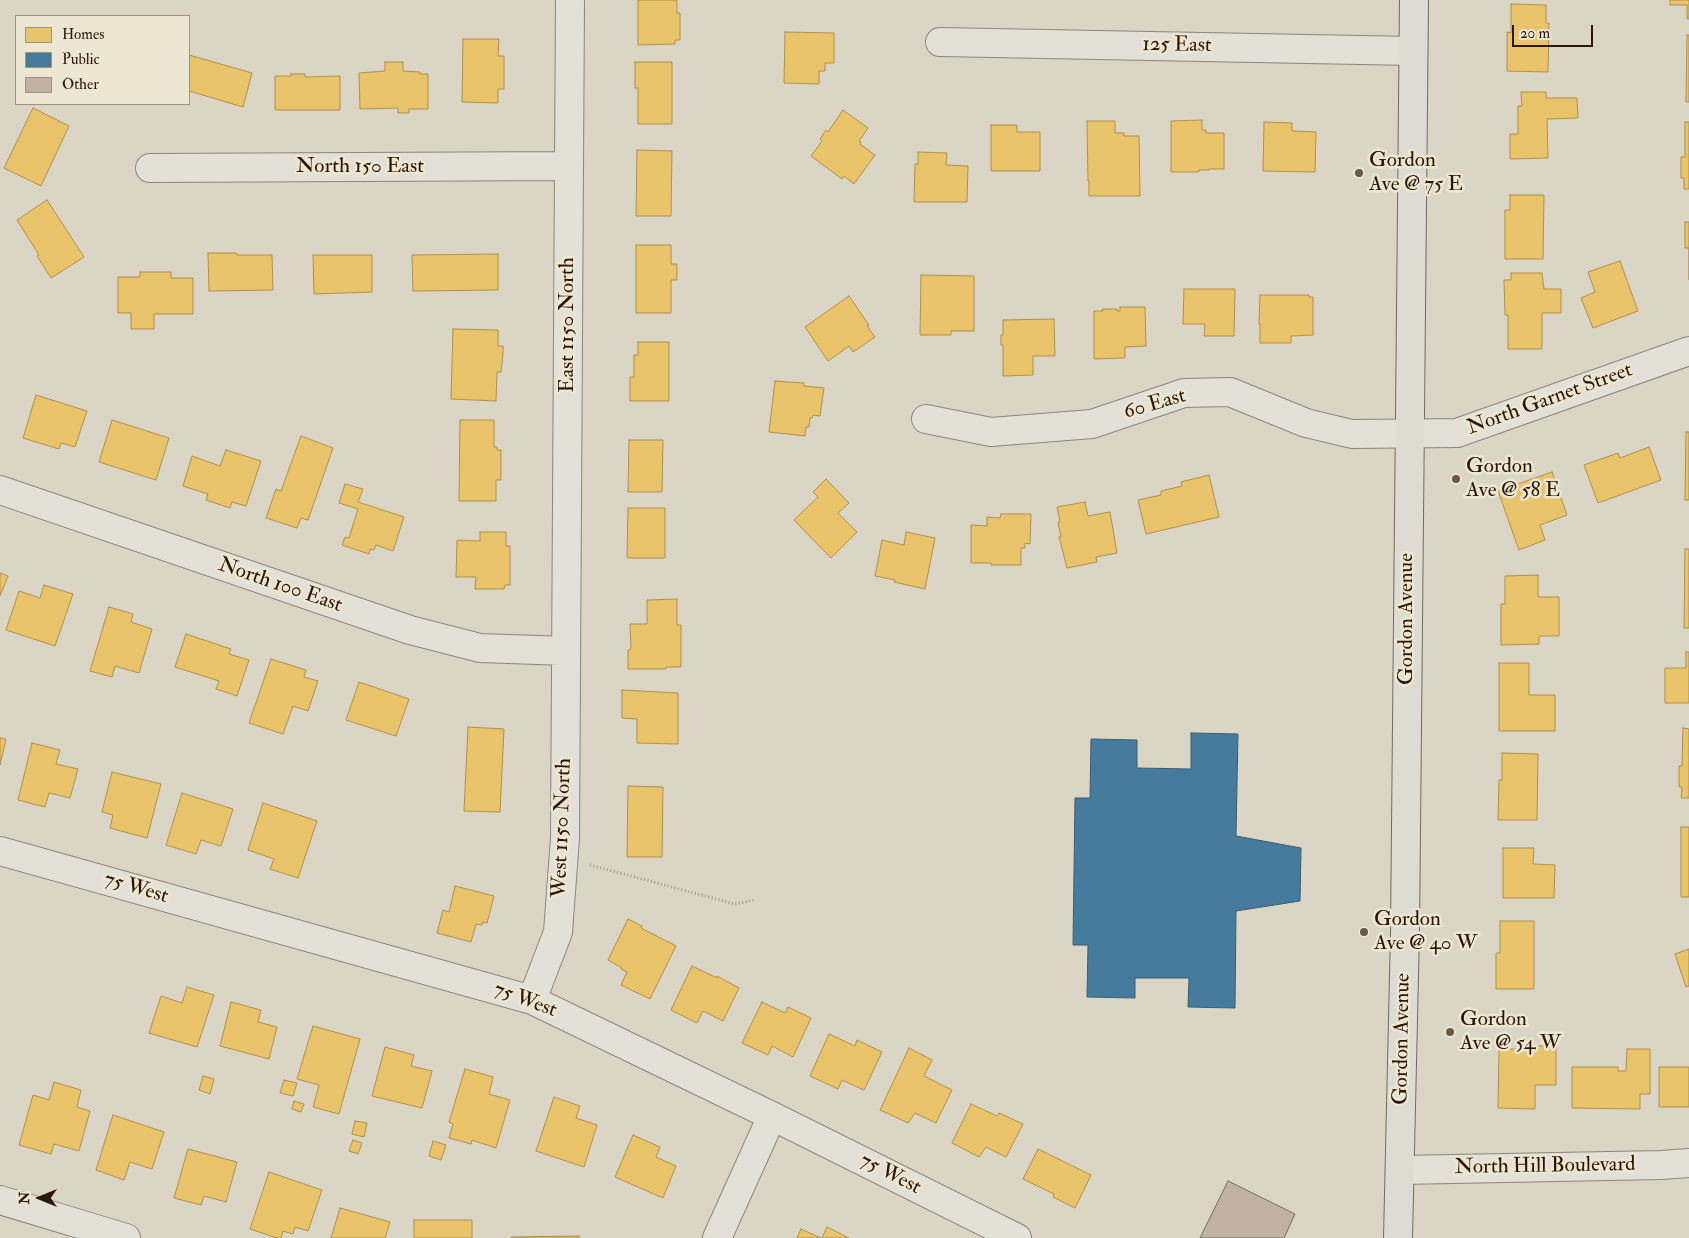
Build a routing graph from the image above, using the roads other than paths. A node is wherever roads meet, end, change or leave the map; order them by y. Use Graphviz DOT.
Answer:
graph roads {
  1 [pos="570,0"];
  2 [pos="1414,0"];
  3 [pos="940,42"];
  4 [pos="1413,51"];
  5 [pos="569,166"];
  6 [pos="150,168"];
  7 [pos="1689,351"];
  8 [pos="926,419"];
  9 [pos="1409,434"];
  10 [pos="0,490"];
  11 [pos="566,651"];
  12 [pos="0,851"];
  13 [pos="532,1000"];
  14 [pos="772,1116"];
  15 [pos="1689,1163"];
  16 [pos="1400,1170"];
  17 [pos="0,1200"];
  18 [pos="126,1238"];
  19 [pos="717,1238"];
  20 [pos="1017,1238"];
  21 [pos="1398,1238"];
  1 -- 5 [label="street, East 1150 North"];
  2 -- 4 [label="main road, Gordon Avenue"];
  3 -- 4 [label="street, 125 East"];
  4 -- 9 [label="main road, Gordon Avenue"];
  5 -- 6 [label="street, North 150 East"];
  5 -- 11 [label="street, East 1150 North"];
  7 -- 9 [label="street, North Garnet Street"];
  8 -- 9 [label="street, 60 East"];
  9 -- 16 [label="main road, Gordon Avenue"];
  10 -- 11 [label="street, North 100 East"];
  11 -- 13 [label="street, West 1150 North"];
  12 -- 13 [label="street, 75 West"];
  13 -- 14 [label="street, 75 West"];
  14 -- 19 [label="street"];
  14 -- 20 [label="street, 75 West"];
  15 -- 16 [label="street, North Hill Boulevard"];
  16 -- 21 [label="main road, Gordon Avenue"];
  17 -- 18 [label="street"];
}
